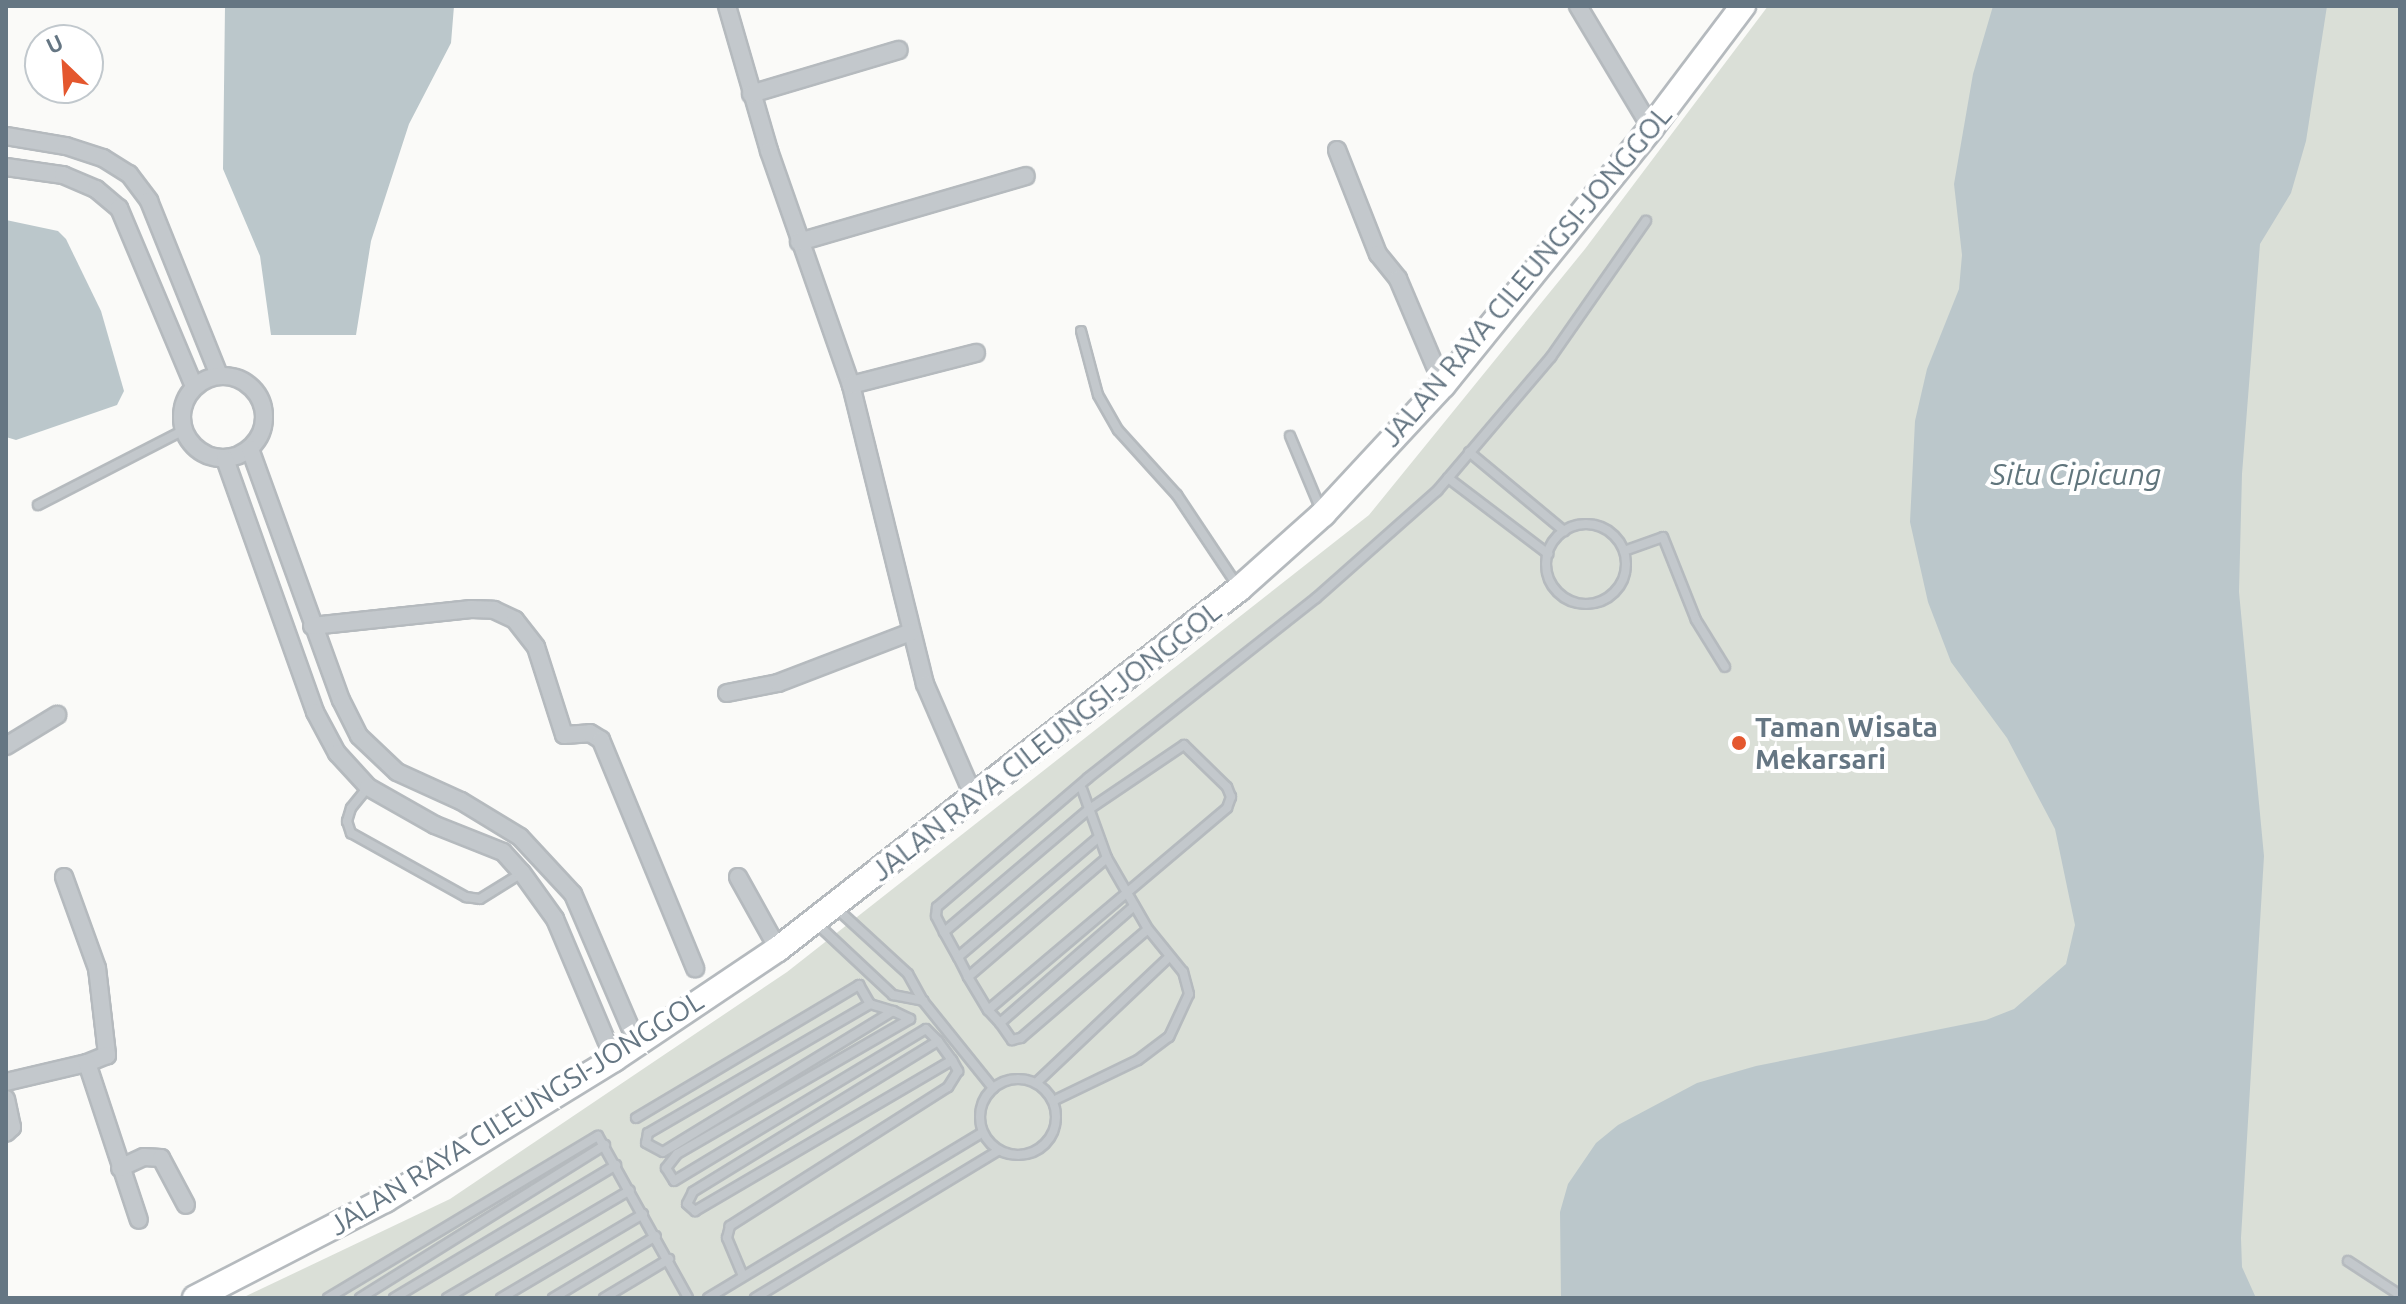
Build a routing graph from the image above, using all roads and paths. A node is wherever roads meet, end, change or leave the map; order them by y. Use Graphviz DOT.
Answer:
graph roads {
  1 [pos="727,6"];
  2 [pos="1578,6"];
  3 [pos="1743,6"];
  4 [pos="899,50"];
  5 [pos="751,94"];
  6 [pos="1651,128"];
  7 [pos="6,136"];
  8 [pos="1337,150"];
  9 [pos="6,167"];
  10 [pos="1026,176"];
  11 [pos="1646,221"];
  12 [pos="799,242"];
  13 [pos="1081,331"];
  14 [pos="976,353"];
  15 [pos="219,375"];
  16 [pos="851,385"];
  17 [pos="1443,385"];
  18 [pos="194,386"];
  19 [pos="184,430"];
  20 [pos="1290,436"];
  21 [pos="250,449"];
  22 [pos="1469,452"];
  23 [pos="225,459"];
  24 [pos="1448,478"];
  25 [pos="38,505"];
  26 [pos="1323,514"];
  27 [pos="1564,531"];
  28 [pos="1624,551"];
  29 [pos="1548,554"];
  30 [pos="1239,589"];
  31 [pos="312,626"];
  32 [pos="911,632"];
  33 [pos="1725,667"];
  34 [pos="727,693"];
  35 [pos="57,715"];
  36 [pos="6,746"];
  37 [pos="368,787"];
  38 [pos="1082,789"];
  39 [pos="974,797"];
  40 [pos="1088,810"];
  41 [pos="1099,837"];
  42 [pos="1107,858"];
  43 [pos="522,873"];
  44 [pos="64,877"];
  45 [pos="738,877"];
  46 [pos="1127,891"];
  47 [pos="1134,906"];
  48 [pos="835,907"];
  49 [pos="814,922"];
  50 [pos="1148,929"];
  51 [pos="944,932"];
  52 [pos="778,949"];
  53 [pos="958,957"];
  54 [pos="1168,958"];
  55 [pos="695,968"];
  56 [pos="968,977"];
  57 [pos="923,1001"];
  58 [pos="870,1004"];
  59 [pos="988,1010"];
  60 [pos="893,1011"];
  61 [pos="910,1019"];
  62 [pos="1000,1023"];
  63 [pos="926,1029"];
  64 [pos="938,1041"];
  65 [pos="637,1043"];
  66 [pos="614,1059"];
  67 [pos="952,1060"];
  68 [pos="87,1063"];
  69 [pos="6,1082"];
  70 [pos="1036,1083"];
  71 [pos="993,1088"];
  72 [pos="6,1099"];
  73 [pos="1053,1101"];
  74 [pos="636,1118"];
  75 [pos="6,1133"];
  76 [pos="982,1133"];
  77 [pos="605,1145"];
  78 [pos="998,1151"];
  79 [pos="616,1165"];
  80 [pos="120,1168"];
  81 [pos="630,1190"];
  82 [pos="186,1205"];
  83 [pos="643,1214"];
  84 [pos="139,1220"];
  85 [pos="656,1236"];
  86 [pos="669,1259"];
  87 [pos="2348,1261"];
  88 [pos="743,1276"];
  89 [pos="2400,1295"];
  90 [pos="202,1296"];
  91 [pos="328,1298"];
  92 [pos="360,1298"];
  93 [pos="394,1298"];
  94 [pos="447,1298"];
  95 [pos="501,1298"];
  96 [pos="553,1298"];
  97 [pos="604,1298"];
  98 [pos="688,1298"];
  99 [pos="708,1298"];
  100 [pos="755,1298"];
  1 -- 5 [label="street"];
  2 -- 6 [label="street"];
  3 -- 6 [label="main road, JALAN RAYA CILEUNGSI-JONGGOL"];
  4 -- 5 [label="street"];
  5 -- 12 [label="street"];
  6 -- 17 [label="main road, JALAN RAYA CILEUNGSI-JONGGOL"];
  7 -- 15 [label="street"];
  8 -- 17 [label="street"];
  9 -- 18 [label="street"];
  10 -- 12 [label="street"];
  11 -- 22 [label="lane"];
  12 -- 16 [label="street"];
  13 -- 30 [label="lane"];
  14 -- 16 [label="street"];
  15 -- 18 [label="street"];
  15 -- 21 [label="street"];
  16 -- 32 [label="street"];
  17 -- 26 [label="main road, JALAN RAYA CILEUNGSI-JONGGOL"];
  18 -- 19 [label="street"];
  19 -- 23 [label="street"];
  19 -- 25 [label="lane"];
  20 -- 26 [label="lane"];
  21 -- 23 [label="street"];
  21 -- 31 [label="street"];
  22 -- 24 [label="lane"];
  22 -- 27 [label="lane"];
  23 -- 37 [label="street"];
  24 -- 29 [label="lane"];
  24 -- 38 [label="lane"];
  26 -- 30 [label="main road, JALAN RAYA CILEUNGSI-JONGGOL"];
  27 -- 28 [label="lane"];
  27 -- 29 [label="lane"];
  28 -- 29 [label="lane"];
  28 -- 33 [label="lane"];
  30 -- 39 [label="main road, JALAN RAYA CILEUNGSI-JONGGOL"];
  31 -- 55 [label="street"];
  31 -- 65 [label="street"];
  32 -- 34 [label="street"];
  32 -- 39 [label="street"];
  35 -- 36 [label="street"];
  37 -- 43 [label="street"];
  37 -- 43 [label="lane"];
  38 -- 40 [label="lane"];
  38 -- 51 [label="lane"];
  39 -- 48 [label="main road, JALAN RAYA CILEUNGSI-JONGGOL"];
  40 -- 41 [label="lane"];
  40 -- 46 [label="lane"];
  40 -- 51 [label="lane"];
  41 -- 42 [label="lane"];
  41 -- 53 [label="lane"];
  42 -- 46 [label="lane"];
  42 -- 56 [label="lane"];
  43 -- 66 [label="street"];
  44 -- 68 [label="street"];
  45 -- 52 [label="street"];
  46 -- 47 [label="lane"];
  46 -- 59 [label="lane"];
  47 -- 50 [label="lane"];
  47 -- 62 [label="lane"];
  48 -- 49 [label="main road, JALAN RAYA CILEUNGSI-JONGGOL"];
  48 -- 57 [label="lane"];
  49 -- 52 [label="main road, JALAN RAYA CILEUNGSI-JONGGOL"];
  49 -- 57 [label="lane"];
  50 -- 54 [label="lane"];
  50 -- 62 [label="lane"];
  51 -- 53 [label="lane"];
  52 -- 65 [label="main road, JALAN RAYA CILEUNGSI-JONGGOL"];
  53 -- 56 [label="lane"];
  54 -- 70 [label="lane"];
  54 -- 73 [label="lane"];
  56 -- 59 [label="lane"];
  57 -- 71 [label="lane"];
  58 -- 60 [label="lane"];
  58 -- 60 [label="lane"];
  58 -- 74 [label="lane"];
  59 -- 62 [label="lane"];
  60 -- 61 [label="lane"];
  61 -- 63 [label="lane"];
  61 -- 63 [label="lane"];
  63 -- 64 [label="lane"];
  64 -- 67 [label="lane"];
  64 -- 67 [label="lane"];
  65 -- 66 [label="main road, JALAN RAYA CILEUNGSI-JONGGOL"];
  66 -- 90 [label="main road, JALAN RAYA CILEUNGSI-JONGGOL"];
  67 -- 88 [label="lane"];
  68 -- 69 [label="street"];
  68 -- 80 [label="street"];
  70 -- 71 [label="lane"];
  70 -- 73 [label="lane"];
  71 -- 76 [label="lane"];
  72 -- 75 [label="street"];
  73 -- 78 [label="lane"];
  76 -- 78 [label="lane"];
  76 -- 88 [label="lane"];
  77 -- 79 [label="lane"];
  77 -- 91 [label="lane"];
  77 -- 92 [label="lane"];
  78 -- 100 [label="lane"];
  79 -- 81 [label="lane"];
  79 -- 93 [label="lane"];
  80 -- 82 [label="street"];
  80 -- 84 [label="street"];
  81 -- 83 [label="lane"];
  81 -- 94 [label="lane"];
  83 -- 85 [label="lane"];
  83 -- 95 [label="lane"];
  85 -- 86 [label="lane"];
  85 -- 96 [label="lane"];
  86 -- 97 [label="lane"];
  86 -- 98 [label="lane"];
  87 -- 89 [label="lane"];
  88 -- 99 [label="lane"];
}
